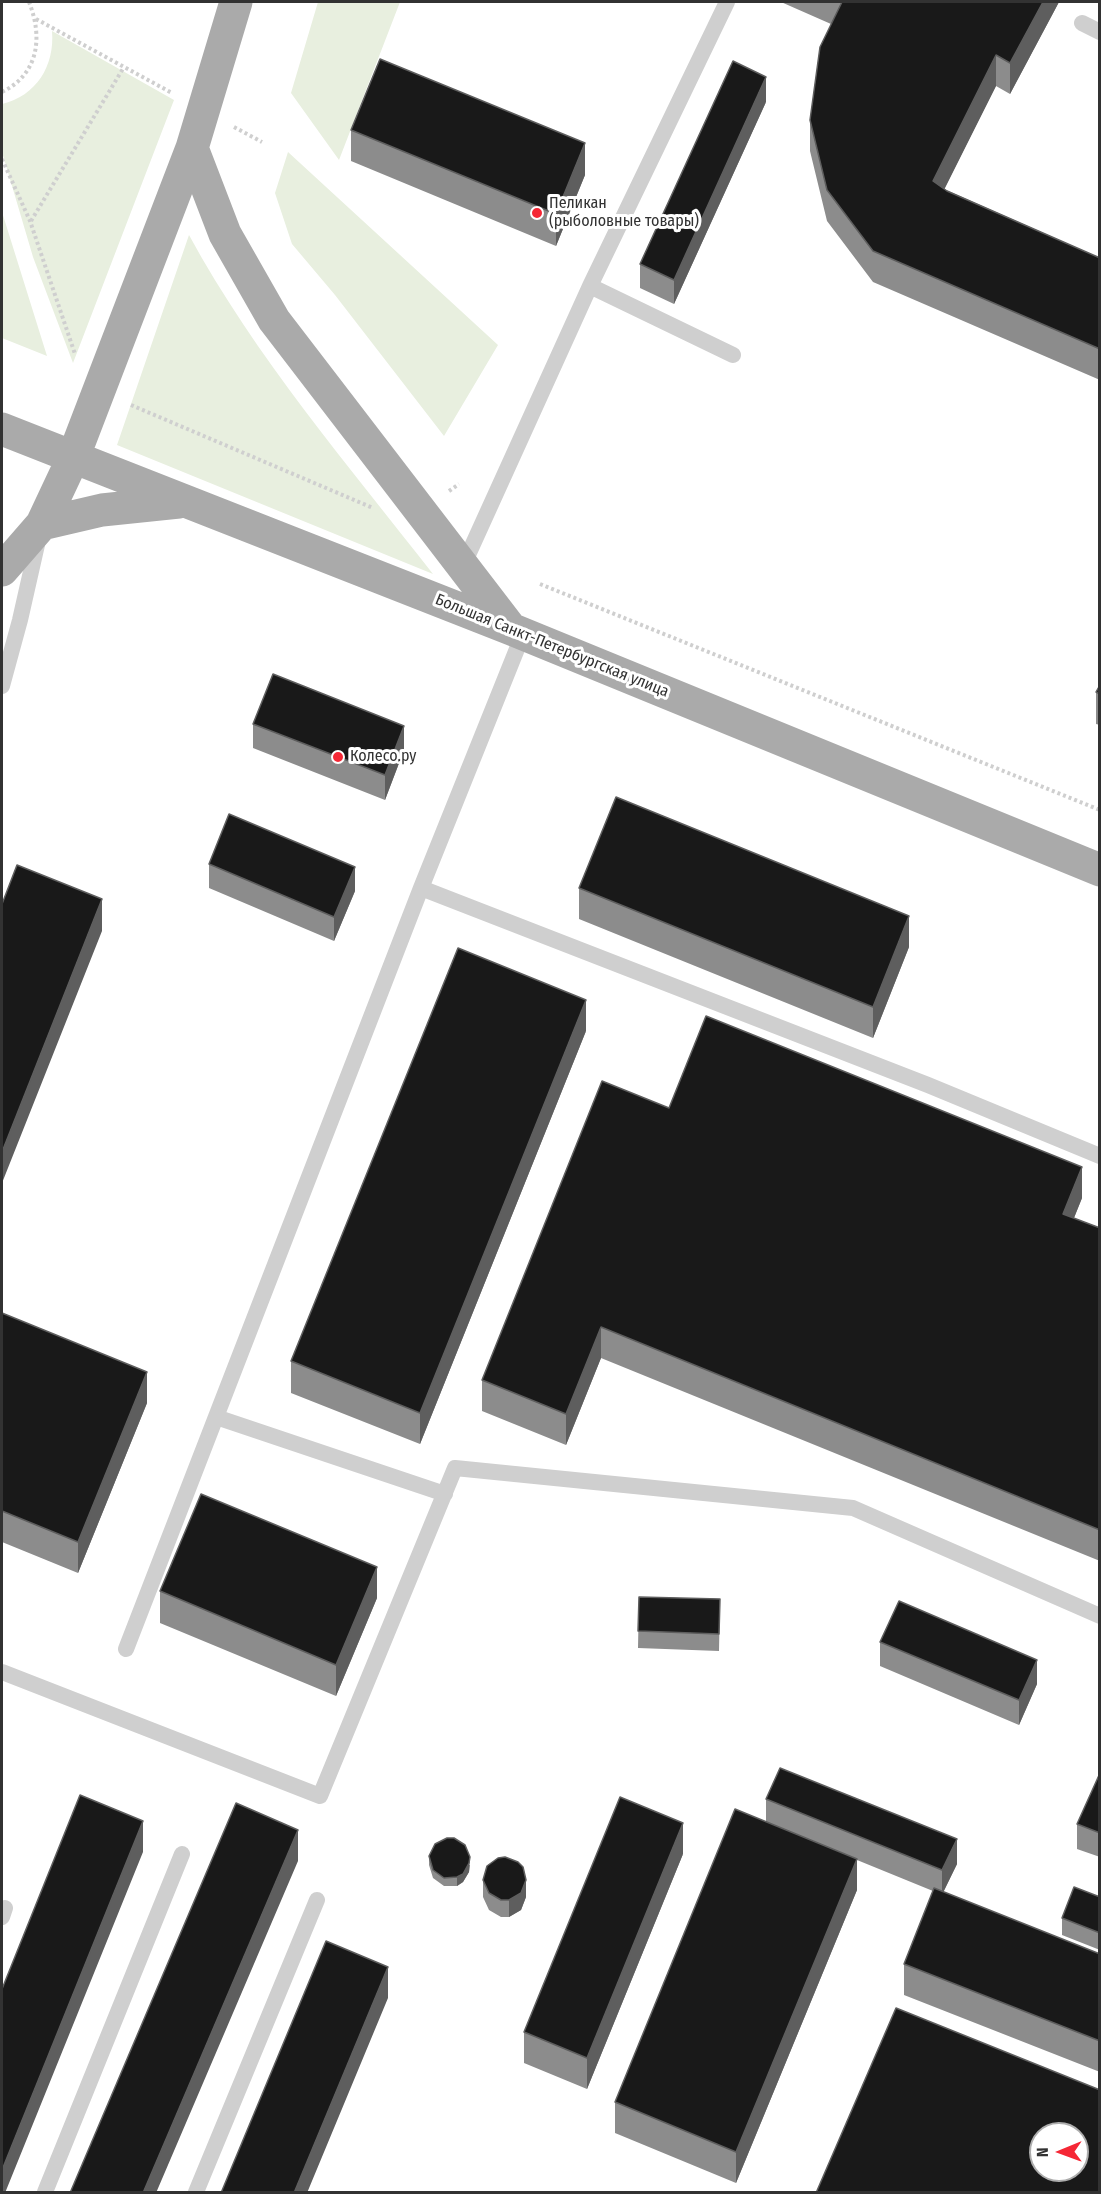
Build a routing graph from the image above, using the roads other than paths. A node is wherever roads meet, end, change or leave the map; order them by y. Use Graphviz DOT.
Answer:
graph roads {
  1 [pos="236,2"];
  2 [pos="727,2"];
  3 [pos="1082,24"];
  4 [pos="1100,32"];
  5 [pos="192,148"];
  6 [pos="590,286"];
  7 [pos="733,355"];
  8 [pos="2,429"];
  9 [pos="73,458"];
  10 [pos="185,502"];
  11 [pos="42,524"];
  12 [pos="463,566"];
  13 [pos="2,570"];
  14 [pos="517,631"];
  15 [pos="2,686"];
  16 [pos="1100,870"];
  17 [pos="421,888"];
  18 [pos="1100,1156"];
  19 [pos="216,1417"];
  20 [pos="445,1494"];
  21 [pos="1100,1616"];
  22 [pos="126,1649"];
  23 [pos="2,1672"];
  24 [pos="182,1854"];
  25 [pos="317,1900"];
  26 [pos="45,2193"];
  27 [pos="196,2193"];
  1 -- 5 [label="main road"];
  2 -- 6 [label="lane"];
  3 -- 4 [label="lane"];
  5 -- 9 [label="main road"];
  5 -- 12 [label="main road"];
  6 -- 7 [label="lane"];
  6 -- 12 [label="lane"];
  8 -- 9 [label="main road, Большая Санкт-Петербургская улица"];
  9 -- 10 [label="main road, Большая Санкт-Петербургская улица"];
  9 -- 11 [label="main road"];
  10 -- 11 [label="main road"];
  10 -- 14 [label="main road, Большая Санкт-Петербургская улица"];
  11 -- 13 [label="main road"];
  11 -- 15 [label="lane"];
  12 -- 14 [label="main road"];
  14 -- 16 [label="main road, Большая Санкт-Петербургская улица"];
  14 -- 17 [label="lane"];
  17 -- 18 [label="lane"];
  17 -- 19 [label="lane"];
  19 -- 20 [label="lane"];
  19 -- 22 [label="lane"];
  20 -- 21 [label="lane"];
  20 -- 23 [label="lane"];
  24 -- 26 [label="lane"];
  25 -- 27 [label="lane"];
}
